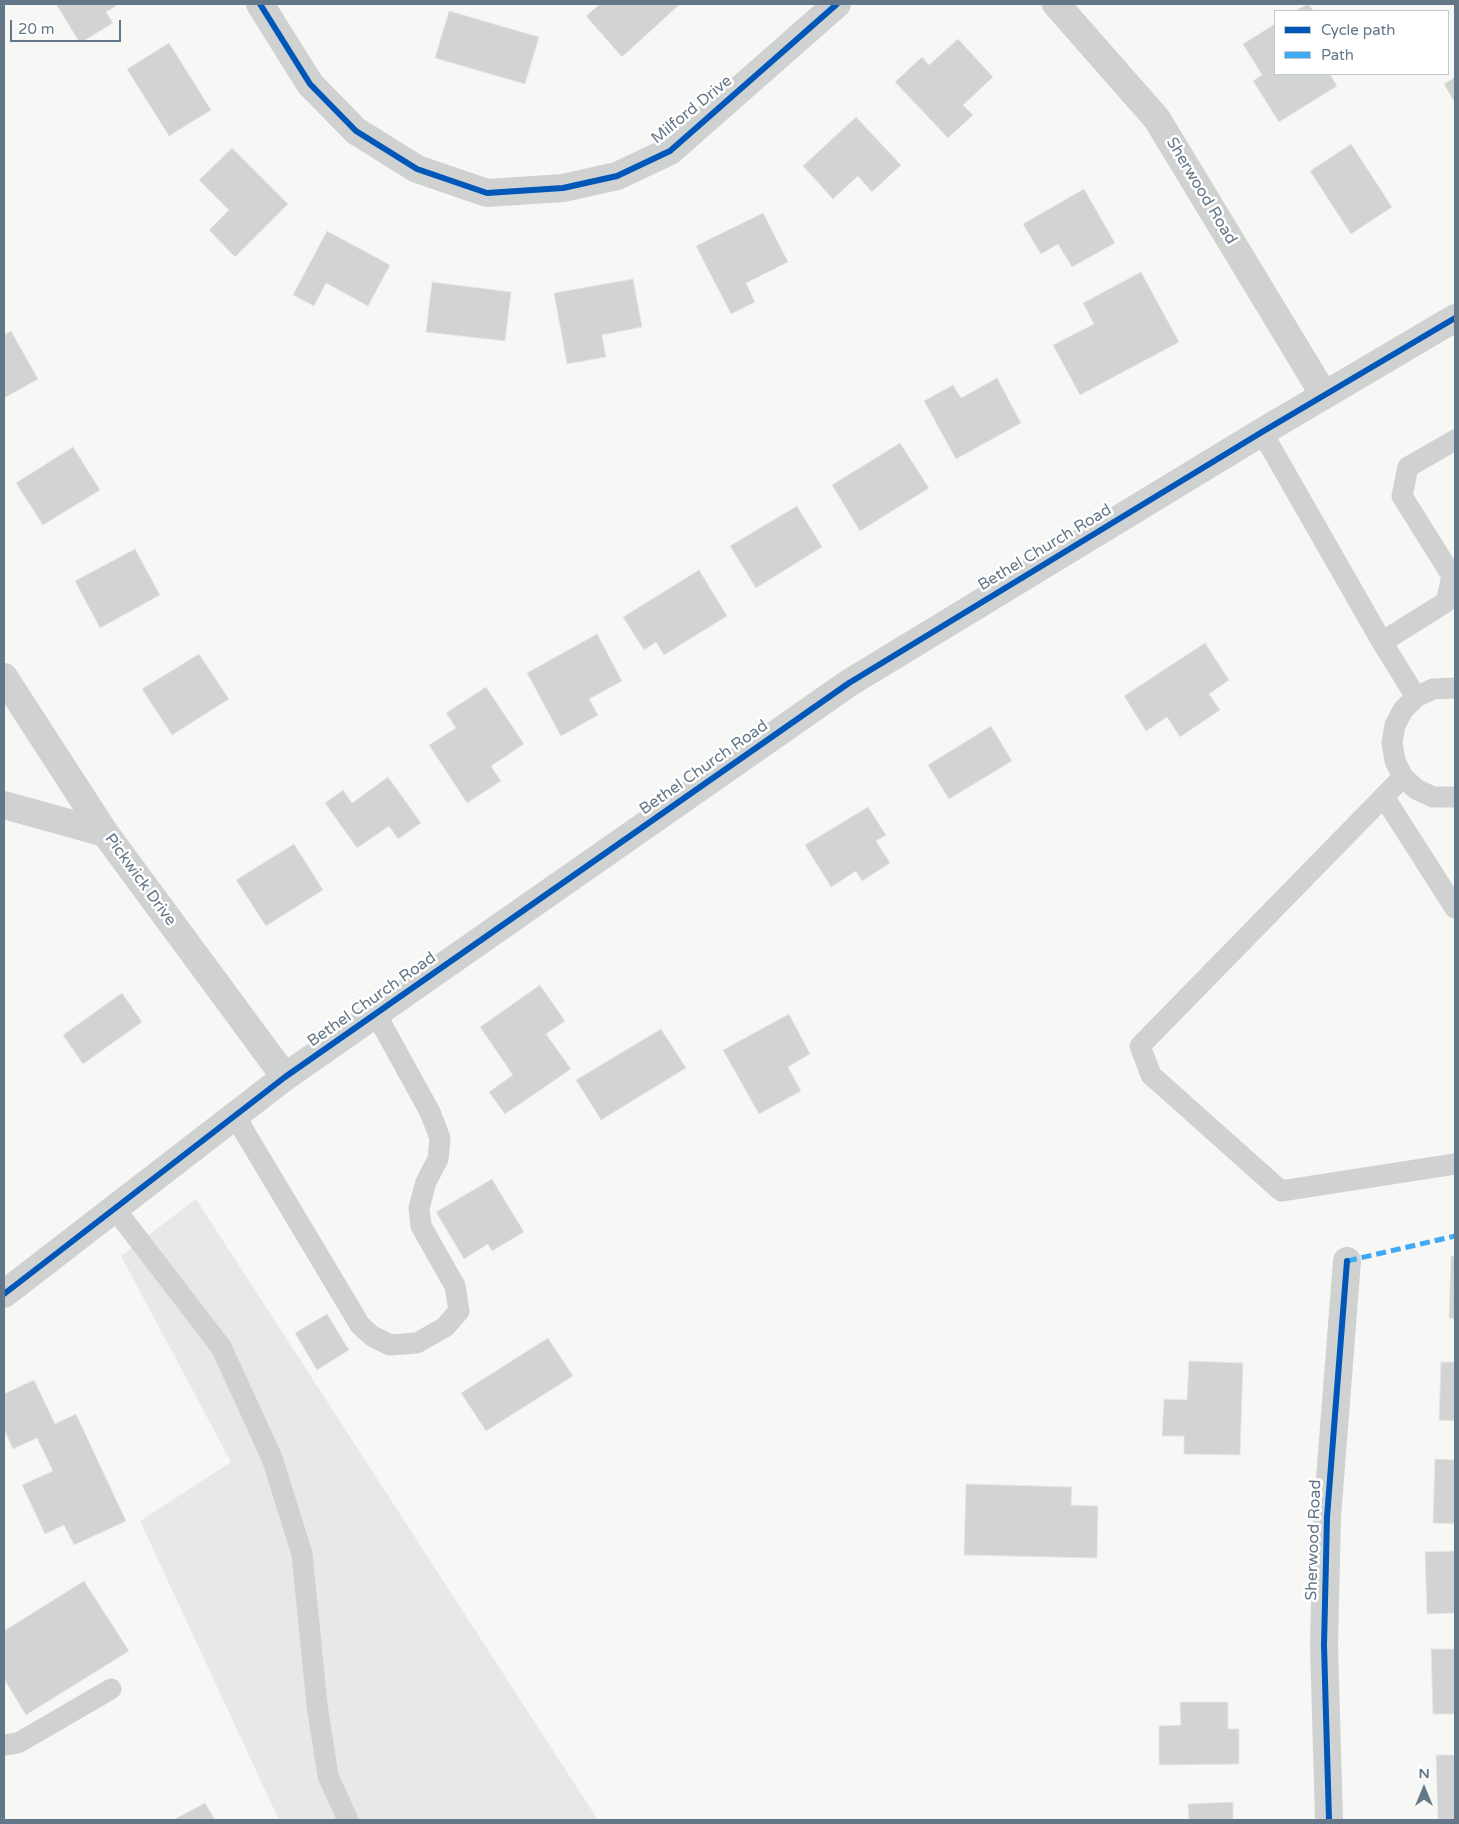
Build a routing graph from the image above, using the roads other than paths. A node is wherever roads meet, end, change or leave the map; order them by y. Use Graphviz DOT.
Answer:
graph roads {
  1 [pos="260,4"];
  2 [pos="837,4"];
  3 [pos="1056,4"];
  4 [pos="1455,318"];
  5 [pos="1324,394"];
  6 [pos="1262,432"];
  7 [pos="1455,440"];
  8 [pos="1382,642"];
  9 [pos="4,677"];
  10 [pos="1455,688"];
  11 [pos="1416,697"];
  12 [pos="1403,777"];
  13 [pos="1384,797"];
  14 [pos="1455,797"];
  15 [pos="4,805"];
  16 [pos="105,833"];
  17 [pos="1455,908"];
  18 [pos="376,1014"];
  19 [pos="285,1077"];
  20 [pos="235,1116"];
  21 [pos="1455,1164"];
  22 [pos="115,1209"];
  23 [pos="1347,1260"];
  24 [pos="4,1294"];
  25 [pos="111,1689"];
  26 [pos="4,1745"];
  27 [pos="348,1820"];
  28 [pos="1329,1820"];
  1 -- 2 [label="street, Milford Drive"];
  3 -- 5 [label="street, Sherwood Road"];
  4 -- 5 [label="street, Bethel Church Road"];
  5 -- 6 [label="street, Bethel Church Road"];
  6 -- 8 [label="lane"];
  6 -- 18 [label="street, Bethel Church Road"];
  7 -- 8 [label="lane"];
  8 -- 11 [label="lane"];
  9 -- 16 [label="street, Pickwick Drive"];
  10 -- 11 [label="lane"];
  11 -- 12 [label="lane"];
  12 -- 13 [label="lane"];
  12 -- 14 [label="lane"];
  13 -- 17 [label="lane"];
  13 -- 21 [label="lane"];
  15 -- 16 [label="street"];
  16 -- 19 [label="street, Pickwick Drive"];
  18 -- 19 [label="street, Bethel Church Road"];
  18 -- 20 [label="lane"];
  19 -- 20 [label="street, Bethel Church Road"];
  20 -- 22 [label="street, Bethel Church Road"];
  22 -- 24 [label="street, Bethel Church Road"];
  22 -- 27 [label="lane"];
  23 -- 28 [label="street, Sherwood Road"];
  25 -- 26 [label="lane"];
}
